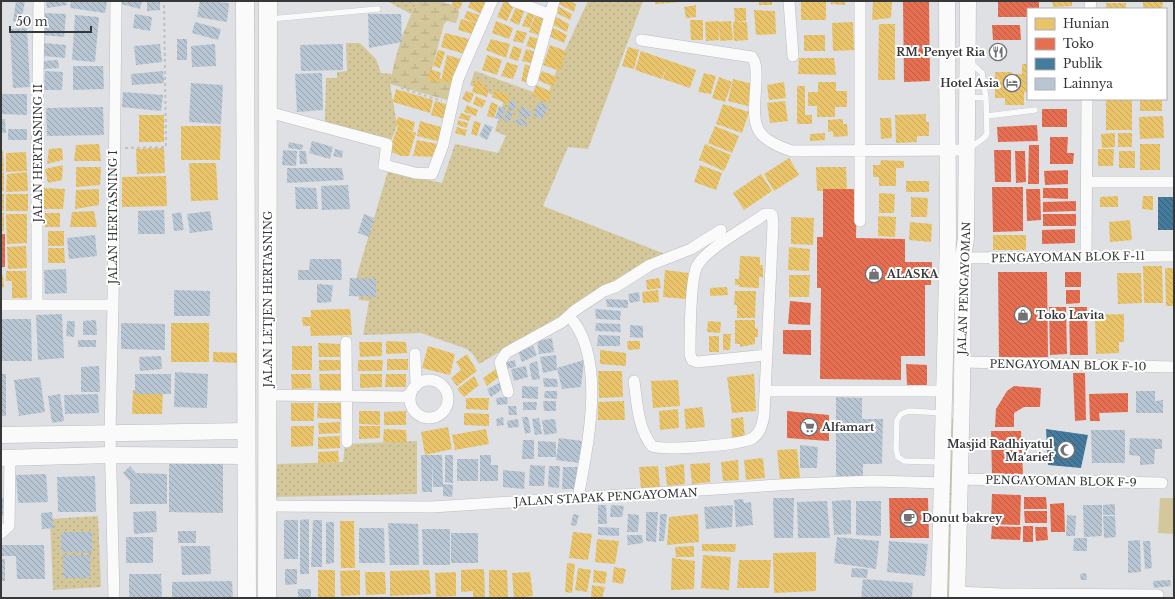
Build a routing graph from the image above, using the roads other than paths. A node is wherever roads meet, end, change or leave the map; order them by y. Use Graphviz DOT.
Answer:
graph roads {
  1 [pos="40,1"];
  2 [pos="116,1"];
  3 [pos="245,1"];
  4 [pos="268,1"];
  5 [pos="492,1"];
  6 [pos="514,1"];
  7 [pos="789,1"];
  8 [pos="860,1"];
  9 [pos="947,1"];
  10 [pos="968,1"];
  11 [pos="553,6"];
  12 [pos="378,9"];
  13 [pos="268,20"];
  14 [pos="641,40"];
  15 [pos="793,56"];
  16 [pos="967,60"];
  17 [pos="532,81"];
  18 [pos="967,97"];
  19 [pos="986,98"];
  20 [pos="1087,100"];
  21 [pos="1035,110"];
  22 [pos="268,112"];
  23 [pos="987,116"];
  24 [pos="861,150"];
  25 [pos="947,150"];
  26 [pos="966,150"];
  27 [pos="1088,182"];
  28 [pos="1174,182"];
  29 [pos="860,221"];
  30 [pos="721,230"];
  31 [pos="1086,256"];
  32 [pos="1174,256"];
  33 [pos="963,258"];
  34 [pos="267,265"];
  35 [pos="246,266"];
  36 [pos="1,305"];
  37 [pos="37,305"];
  38 [pos="113,305"];
  39 [pos="569,316"];
  40 [pos="346,342"];
  41 [pos="414,354"];
  42 [pos="767,355"];
  43 [pos="962,362"];
  44 [pos="1174,367"];
  45 [pos="634,382"];
  46 [pos="765,391"];
  47 [pos="944,391"];
  48 [pos="508,392"];
  49 [pos="268,395"];
  50 [pos="346,395"];
  51 [pos="944,413"];
  52 [pos="247,431"];
  53 [pos="110,432"];
  54 [pos="176,432"];
  55 [pos="5,435"];
  56 [pos="347,442"];
  57 [pos="111,455"];
  58 [pos="176,456"];
  59 [pos="247,456"];
  60 [pos="5,458"];
  61 [pos="944,463"];
  62 [pos="959,479"];
  63 [pos="943,483"];
  64 [pos="1162,483"];
  65 [pos="578,498"];
  66 [pos="268,506"];
  67 [pos="1,533"];
  68 [pos="1158,594"];
  69 [pos="957,595"];
  70 [pos="1086,596"];
  71 [pos="114,598"];
  72 [pos="247,598"];
  73 [pos="267,598"];
  74 [pos="939,598"];
  1 -- 37 [label="street, JALAN HERTASNING II"];
  2 -- 38 [label="street, JALAN HERTASNING I"];
  3 -- 35 [label="main road, JALAN LETJEN HERTASNING"];
  4 -- 13 [label="main road, JALAN LETJEN HERTASNING"];
  5 -- 22 [label="street"];
  6 -- 11 [label="street"];
  7 -- 15 [label="street"];
  8 -- 24 [label="street"];
  9 -- 25 [label="street, JALAN PENGAYOMAN"];
  10 -- 16 [label="street, JALAN PENGAYOMAN"];
  11 -- 17 [label="street"];
  12 -- 13 [label="lane"];
  13 -- 22 [label="main road, JALAN LETJEN HERTASNING"];
  14 -- 24 [label="street"];
  16 -- 18 [label="street, JALAN PENGAYOMAN"];
  16 -- 19 [label="lane"];
  18 -- 19 [label="lane"];
  18 -- 26 [label="street, JALAN PENGAYOMAN"];
  19 -- 23 [label="lane"];
  20 -- 27 [label="street"];
  21 -- 23 [label="lane"];
  22 -- 34 [label="main road, JALAN LETJEN HERTASNING"];
  23 -- 26 [label="lane"];
  24 -- 25 [label="street"];
  24 -- 29 [label="street"];
  25 -- 26 [label="street"];
  25 -- 47 [label="street, JALAN PENGAYOMAN"];
  26 -- 33 [label="street, JALAN PENGAYOMAN"];
  27 -- 28 [label="street"];
  27 -- 31 [label="street"];
  30 -- 39 [label="street"];
  31 -- 32 [label="street, PENGAYOMAN BLOK F-11"];
  31 -- 33 [label="street, PENGAYOMAN BLOK F-11"];
  33 -- 43 [label="street, JALAN PENGAYOMAN"];
  34 -- 35 [label="main road"];
  34 -- 49 [label="main road, JALAN LETJEN HERTASNING"];
  35 -- 52 [label="main road, JALAN LETJEN HERTASNING"];
  36 -- 37 [label="street"];
  37 -- 38 [label="street"];
  38 -- 53 [label="street, JALAN HERTASNING I"];
  39 -- 48 [label="street"];
  39 -- 65 [label="street"];
  40 -- 50 [label="street"];
  41 -- 50 [label="street"];
  42 -- 42 [label="street"];
  42 -- 46 [label="street"];
  43 -- 44 [label="street, PENGAYOMAN BLOK F-10"];
  43 -- 62 [label="street, JALAN PENGAYOMAN"];
  45 -- 46 [label="street"];
  46 -- 47 [label="street"];
  47 -- 51 [label="street, JALAN PENGAYOMAN"];
  49 -- 50 [label="street"];
  49 -- 66 [label="main road, JALAN LETJEN HERTASNING"];
  50 -- 56 [label="street"];
  51 -- 61 [label="street, JALAN PENGAYOMAN"];
  51 -- 61 [label="lane"];
  52 -- 54 [label="street"];
  52 -- 59 [label="main road, JALAN LETJEN HERTASNING"];
  53 -- 54 [label="street"];
  53 -- 55 [label="street"];
  53 -- 57 [label="street, JALAN HERTASNING I"];
  54 -- 58 [label="street"];
  57 -- 58 [label="street"];
  57 -- 60 [label="street"];
  57 -- 71 [label="street, JALAN HERTASNING I"];
  58 -- 59 [label="street"];
  59 -- 72 [label="main road, JALAN LETJEN HERTASNING"];
  60 -- 67 [label="street"];
  61 -- 63 [label="street, JALAN PENGAYOMAN"];
  62 -- 64 [label="street, PENGAYOMAN BLOK F-9"];
  62 -- 69 [label="street, JALAN PENGAYOMAN"];
  63 -- 65 [label="street, JALAN STAPAK PENGAYOMAN"];
  63 -- 74 [label="street, JALAN PENGAYOMAN"];
  65 -- 66 [label="street, JALAN STAPAK PENGAYOMAN"];
  66 -- 73 [label="main road, JALAN LETJEN HERTASNING"];
  68 -- 70 [label="street"];
  69 -- 70 [label="street"];
}
